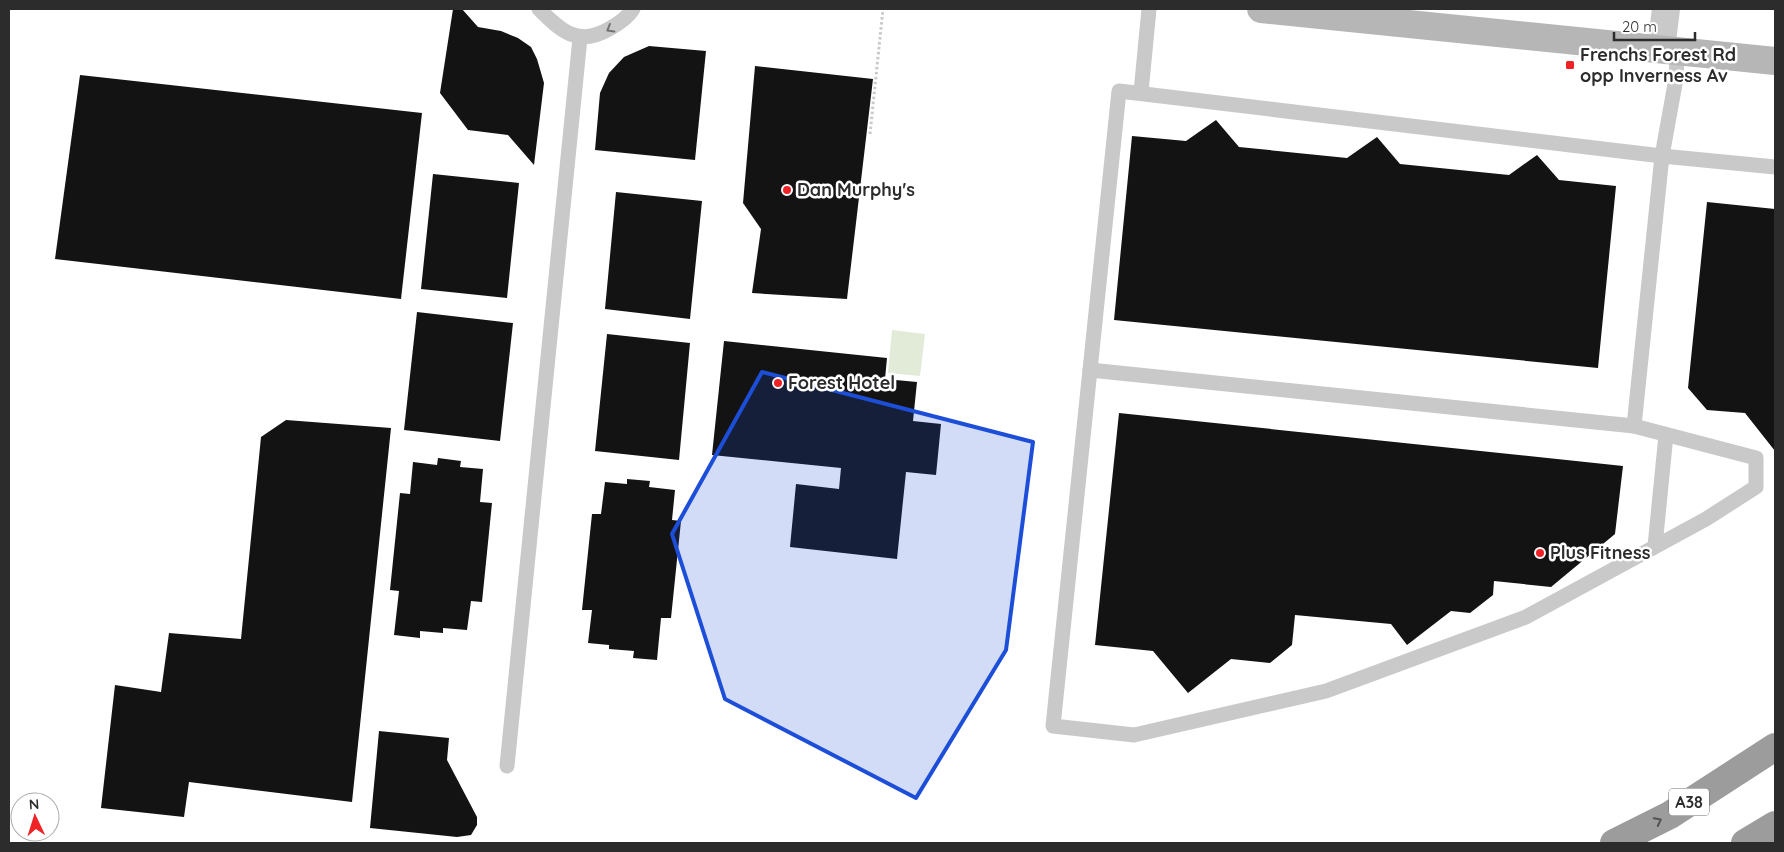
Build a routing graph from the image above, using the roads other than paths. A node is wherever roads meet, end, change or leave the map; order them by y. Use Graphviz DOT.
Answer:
graph roads {
  1 [pos="539,9"];
  2 [pos="633,9"];
  3 [pos="1149,9"];
  4 [pos="1271,9"];
  5 [pos="1666,9"];
  6 [pos="580,38"];
  7 [pos="1670,50"];
  8 [pos="1775,61"];
  9 [pos="1141,92"];
  10 [pos="1662,156"];
  11 [pos="1775,167"];
  12 [pos="1090,370"];
  13 [pos="1634,426"];
  14 [pos="1666,435"];
  15 [pos="1655,546"];
  16 [pos="1775,746"];
  17 [pos="507,766"];
  18 [pos="1775,825"];
  19 [pos="1614,843"];
  20 [pos="1745,843"];
  1 -- 6 [label="lane"];
  2 -- 6 [label="lane, one-way"];
  3 -- 9 [label="lane"];
  4 -- 7 [label="main road"];
  5 -- 7 [label="street"];
  6 -- 17 [label="lane"];
  7 -- 8 [label="main road"];
  7 -- 10 [label="lane"];
  9 -- 10 [label="lane"];
  9 -- 12 [label="lane"];
  10 -- 11 [label="lane"];
  10 -- 13 [label="lane"];
  12 -- 13 [label="lane"];
  12 -- 15 [label="lane"];
  13 -- 14 [label="lane"];
  14 -- 15 [label="lane"];
  14 -- 15 [label="lane"];
  19 -- 16 [label="highway, A38, one-way"];
  18 -- 20 [label="highway"];
}
